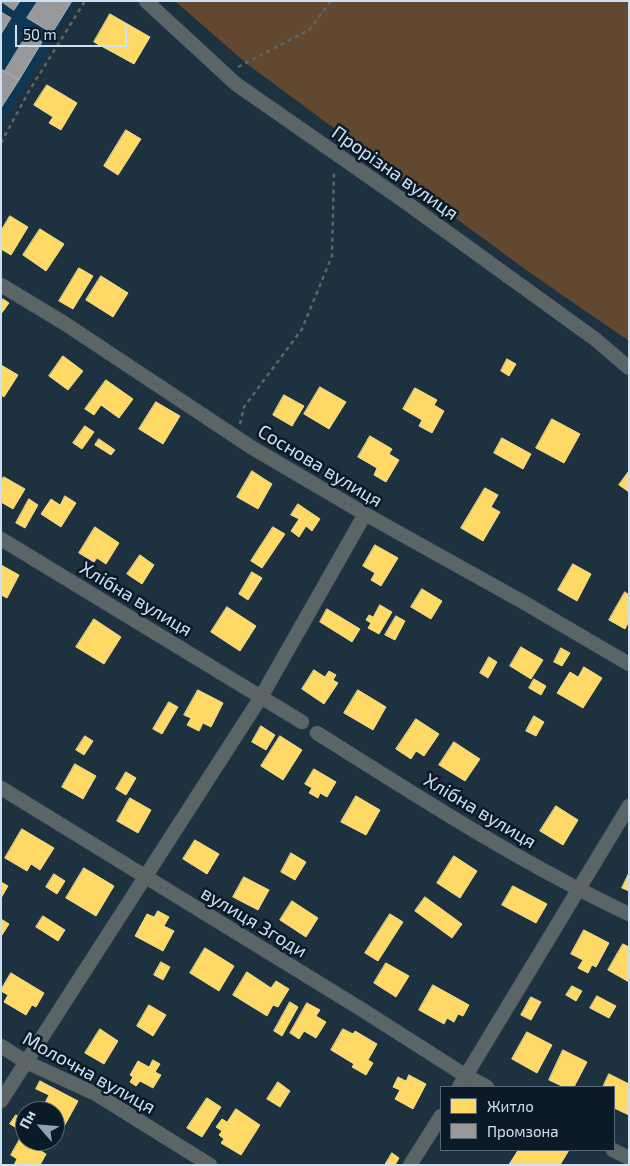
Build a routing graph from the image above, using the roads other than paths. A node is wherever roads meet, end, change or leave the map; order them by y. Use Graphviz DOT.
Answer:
graph roads {
  1 [pos="146,1"];
  2 [pos="1,285"];
  3 [pos="629,368"];
  4 [pos="365,514"];
  5 [pos="1,539"];
  6 [pos="629,664"];
  7 [pos="261,697"];
  8 [pos="302,722"];
  9 [pos="317,733"];
  10 [pos="1,788"];
  11 [pos="629,806"];
  12 [pos="145,877"];
  13 [pos="578,890"];
  14 [pos="629,914"];
  15 [pos="1,1046"];
  16 [pos="26,1062"];
  17 [pos="463,1082"];
  18 [pos="482,1086"];
  19 [pos="1,1101"];
  20 [pos="440,1118"];
  21 [pos="615,1151"];
  22 [pos="629,1158"];
  23 [pos="210,1165"];
  24 [pos="410,1165"];
  1 -- 3 [label="street, Прорізна вулиця"];
  2 -- 4 [label="street, Соснова вулиця"];
  4 -- 6 [label="street, Соснова вулиця"];
  4 -- 7 [label="street"];
  5 -- 7 [label="street, Хлібна вулиця"];
  7 -- 8 [label="street, Хлібна вулиця"];
  7 -- 12 [label="street"];
  9 -- 13 [label="street, Хлібна вулиця"];
  10 -- 12 [label="street, вулиця Згоди"];
  11 -- 13 [label="street"];
  12 -- 16 [label="street"];
  12 -- 17 [label="street, вулиця Згоди"];
  13 -- 14 [label="street, Хлібна вулиця"];
  13 -- 17 [label="street"];
  15 -- 16 [label="street, Молочна вулиця"];
  16 -- 19 [label="street"];
  16 -- 23 [label="street, Молочна вулиця"];
  17 -- 18 [label="street, вулиця Згоди"];
  20 -- 24 [label="street"];
  21 -- 22 [label="street"];
}
